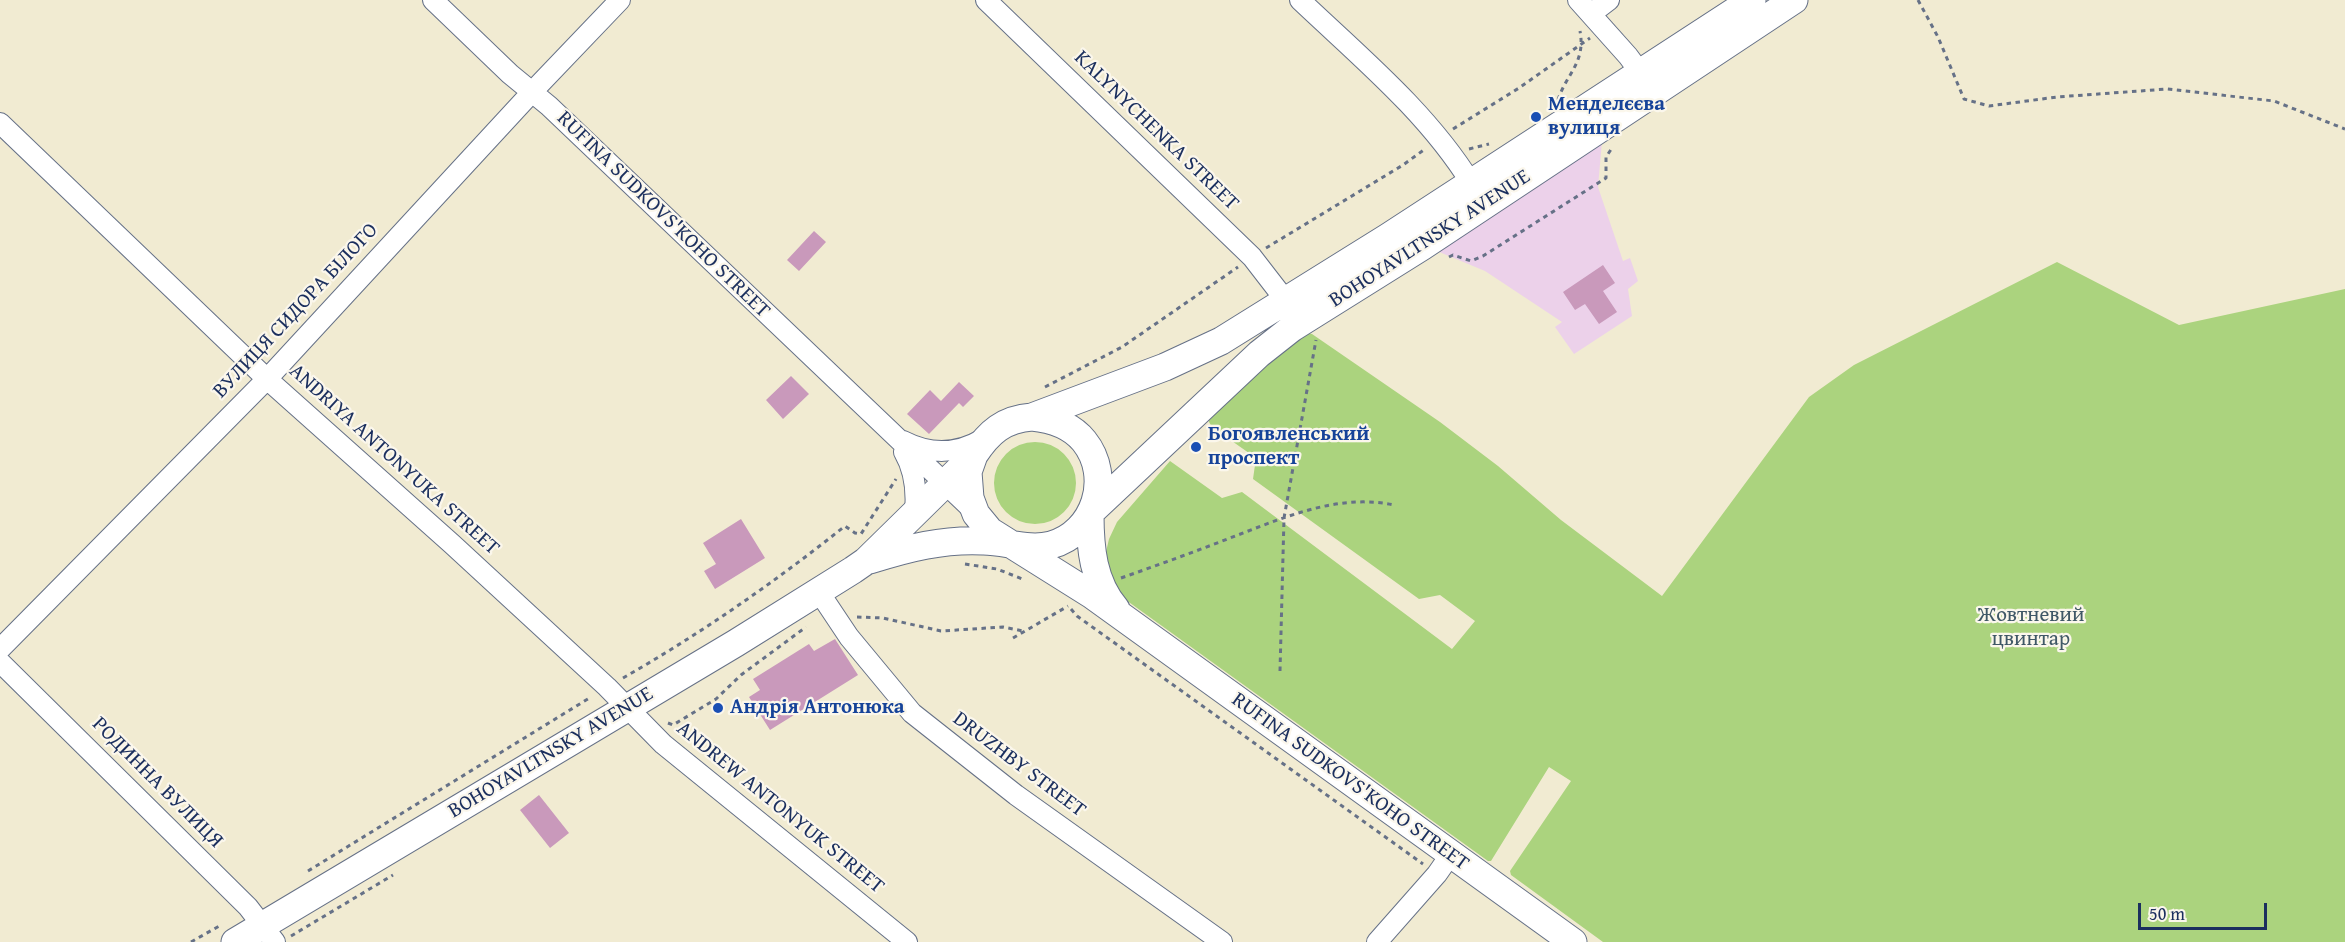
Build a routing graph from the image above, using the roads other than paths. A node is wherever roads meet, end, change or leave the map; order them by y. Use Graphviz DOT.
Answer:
graph roads {
  1 [pos="433,0"];
  2 [pos="620,0"];
  3 [pos="986,0"];
  4 [pos="1300,0"];
  5 [pos="1609,0"];
  6 [pos="1752,0"];
  7 [pos="1794,0"];
  8 [pos="1588,17"];
  9 [pos="1648,83"];
  10 [pos="532,92"];
  11 [pos="0,123"];
  12 [pos="1471,183"];
  13 [pos="1286,302"];
  14 [pos="267,380"];
  15 [pos="1034,404"];
  16 [pos="891,432"];
  17 [pos="979,446"];
  18 [pos="944,484"];
  19 [pos="915,512"];
  20 [pos="1091,513"];
  21 [pos="976,514"];
  22 [pos="1010,543"];
  23 [pos="866,561"];
  24 [pos="1088,596"];
  25 [pos="824,600"];
  26 [pos="0,649"];
  27 [pos="0,662"];
  28 [pos="634,716"];
  29 [pos="1444,864"];
  30 [pos="274,936"];
  31 [pos="235,942"];
  32 [pos="907,942"];
  33 [pos="1222,942"];
  34 [pos="1377,942"];
  35 [pos="1573,942"];
  1 -- 10 [label="street, RUFINA SUDKOVS'KOHO STREET"];
  2 -- 10 [label="street, ВУЛИЦЯ СИДОРА БІЛОГО"];
  3 -- 13 [label="street, KALYNYCHENKA STREET"];
  4 -- 12 [label="street"];
  5 -- 8 [label="street"];
  6 -- 9 [label="main road"];
  7 -- 9 [label="main road, BOHOYAVLTNSKY AVENUE"];
  8 -- 9 [label="street"];
  9 -- 12 [label="main road, BOHOYAVLTNSKY AVENUE"];
  9 -- 20 [label="main road, BOHOYAVLTNSKY AVENUE"];
  10 -- 14 [label="street, ВУЛИЦЯ СИДОРА БІЛОГО"];
  10 -- 16 [label="street, RUFINA SUDKOVS'KOHO STREET"];
  11 -- 14 [label="street, ANDRIYA ANTONYUKA STREET"];
  12 -- 13 [label="main road, BOHOYAVLTNSKY AVENUE"];
  13 -- 15 [label="main road, BOHOYAVLTNSKY AVENUE"];
  14 -- 26 [label="street, ВУЛИЦЯ СИДОРА БІЛОГО"];
  14 -- 28 [label="street, ANDRIYA ANTONYUKA STREET"];
  15 -- 17 [label="main road, BOHOYAVLTNSKY AVENUE"];
  15 -- 20 [label="main road"];
  16 -- 17 [label="street, RUFINA SUDKOVS'KOHO STREET"];
  16 -- 18 [label="street, RUFINA SUDKOVS'KOHO STREET"];
  16 -- 19 [label="street, RUFINA SUDKOVS'KOHO STREET"];
  17 -- 18 [label="main road, BOHOYAVLTNSKY AVENUE"];
  17 -- 21 [label="main road"];
  18 -- 19 [label="main road, BOHOYAVLTNSKY AVENUE"];
  18 -- 21 [label="street, RUFINA SUDKOVS'KOHO STREET"];
  19 -- 23 [label="main road, BOHOYAVLTNSKY AVENUE"];
  20 -- 22 [label="main road, BOHOYAVLTNSKY AVENUE"];
  20 -- 24 [label="main road, RUFINA SUDKOVS'KOHO STREET"];
  21 -- 22 [label="main road, RUFINA SUDKOVS'KOHO STREET"];
  22 -- 23 [label="main road, BOHOYAVLTNSKY AVENUE"];
  22 -- 24 [label="main road, RUFINA SUDKOVS'KOHO STREET"];
  23 -- 25 [label="main road, BOHOYAVLTNSKY AVENUE"];
  24 -- 29 [label="main road, RUFINA SUDKOVS'KOHO STREET"];
  25 -- 28 [label="main road, BOHOYAVLTNSKY AVENUE"];
  25 -- 33 [label="street, DRUZHBY STREET"];
  27 -- 30 [label="street, РОДИННА ВУЛИЦЯ"];
  28 -- 30 [label="main road, BOHOYAVLTNSKY AVENUE"];
  28 -- 32 [label="street, ANDREW ANTONYUK STREET"];
  29 -- 34 [label="street"];
  29 -- 35 [label="main road, RUFINA SUDKOVS'KOHO STREET"];
  30 -- 31 [label="main road, BOHOYAVLTNSKY AVENUE"];
}
